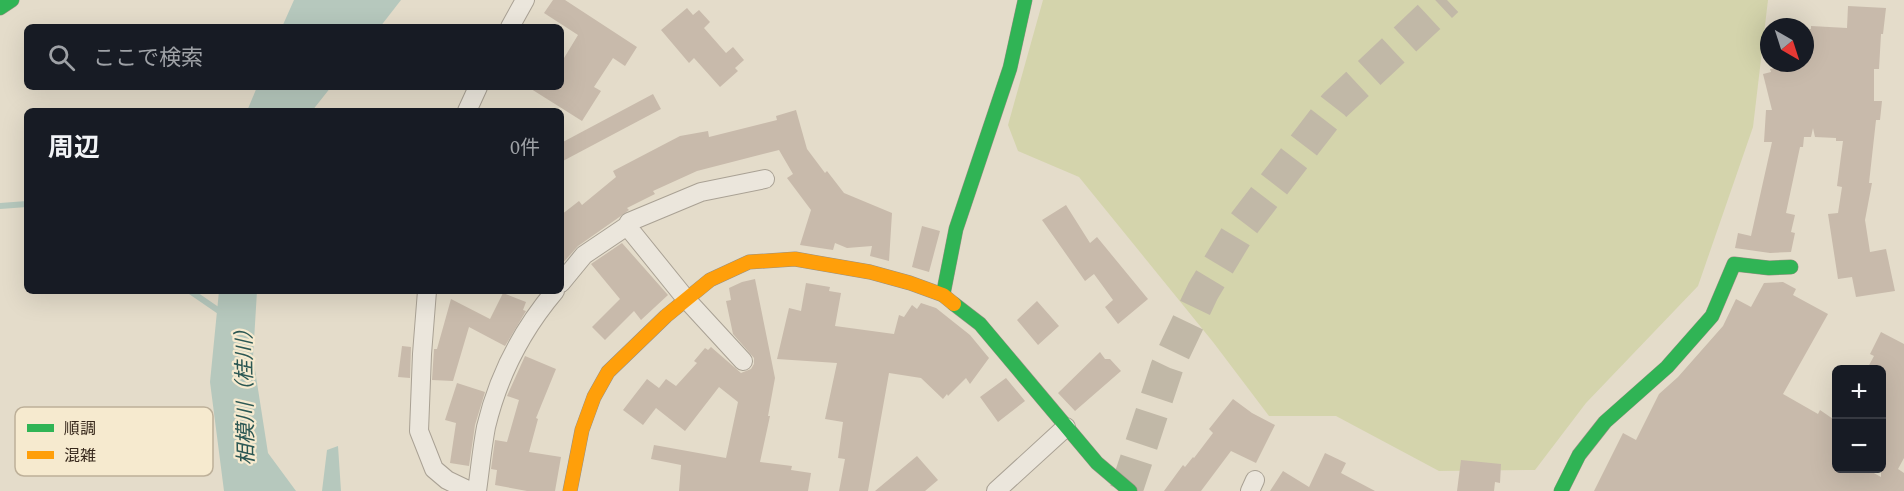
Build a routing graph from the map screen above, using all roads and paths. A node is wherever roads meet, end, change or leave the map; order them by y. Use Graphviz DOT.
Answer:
graph roads {
  1 [pos="12,0"];
  2 [pos="525,0"];
  3 [pos="1025,0"];
  4 [pos="0,8"];
  5 [pos="512,24"];
  6 [pos="477,90"];
  7 [pos="468,108"];
  8 [pos="765,179"];
  9 [pos="627,226"];
  10 [pos="1791,267"];
  11 [pos="564,279"];
  12 [pos="428,294"];
  13 [pos="553,294"];
  14 [pos="943,295"];
  15 [pos="686,299"];
  16 [pos="743,361"];
  17 [pos="1066,427"];
  18 [pos="470,491"];
  19 [pos="477,491"];
  20 [pos="570,491"];
  21 [pos="996,491"];
  22 [pos="1130,491"];
  23 [pos="1561,491"];
  1 -- 4 [label="main road"];
  2 -- 5 [label="street"];
  3 -- 14 [label="main road"];
  6 -- 7 [label="street"];
  8 -- 9 [label="street"];
  9 -- 11 [label="street"];
  9 -- 15 [label="street"];
  10 -- 23 [label="main road"];
  12 -- 18 [label="street"];
  13 -- 19 [label="street"];
  14 -- 15 [label="main road"];
  14 -- 17 [label="main road"];
  15 -- 16 [label="street"];
  15 -- 20 [label="main road"];
  17 -- 21 [label="street"];
  17 -- 22 [label="main road"];
}
